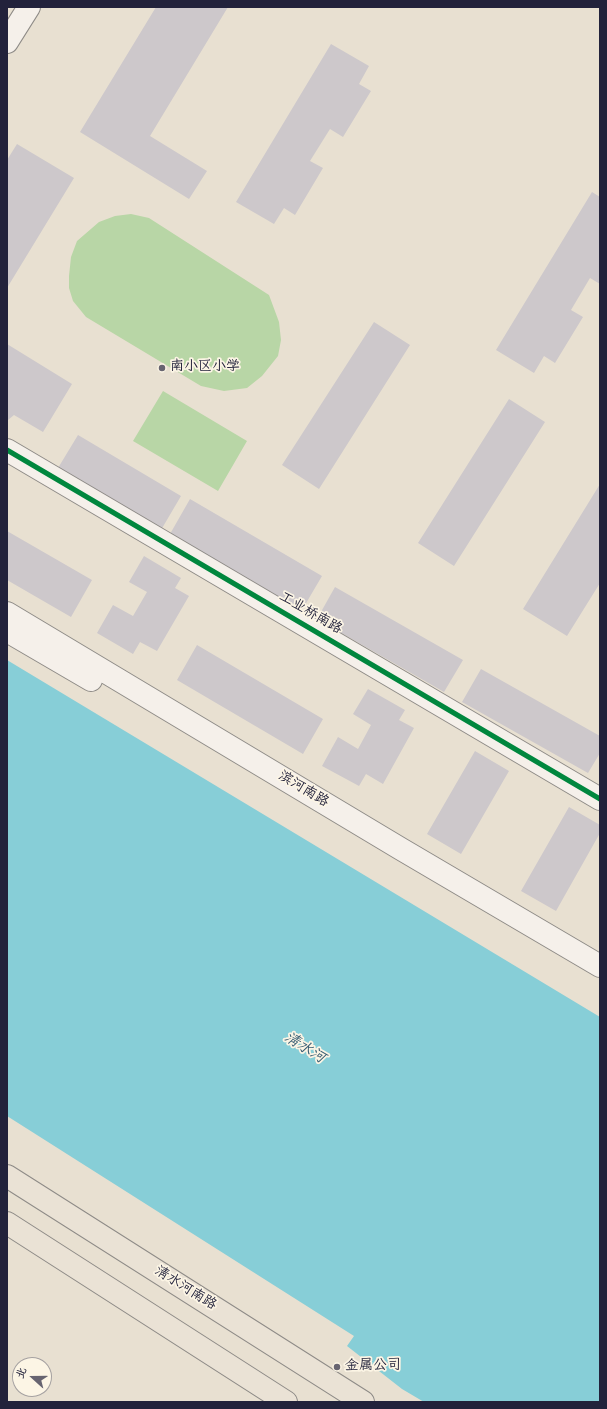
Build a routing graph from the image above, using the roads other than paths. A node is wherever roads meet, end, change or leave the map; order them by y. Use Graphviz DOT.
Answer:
graph roads {
  1 [pos="29,7"];
  2 [pos="7,42"];
  3 [pos="7,450"];
  4 [pos="7,613"];
  5 [pos="7,631"];
  6 [pos="600,799"];
  7 [pos="600,966"];
  8 [pos="600,982"];
  9 [pos="7,1176"];
  10 [pos="7,1223"];
  11 [pos="286,1402"];
  12 [pos="364,1402"];
  1 -- 2 [label="main road"];
  3 -- 6 [label="main road, 工业桥南路"];
  4 -- 7 [label="main road, 滨河南路"];
  5 -- 8 [label="main road, 滨河南路"];
  9 -- 12 [label="main road, 清水河南路"];
  10 -- 11 [label="main road"];
}
